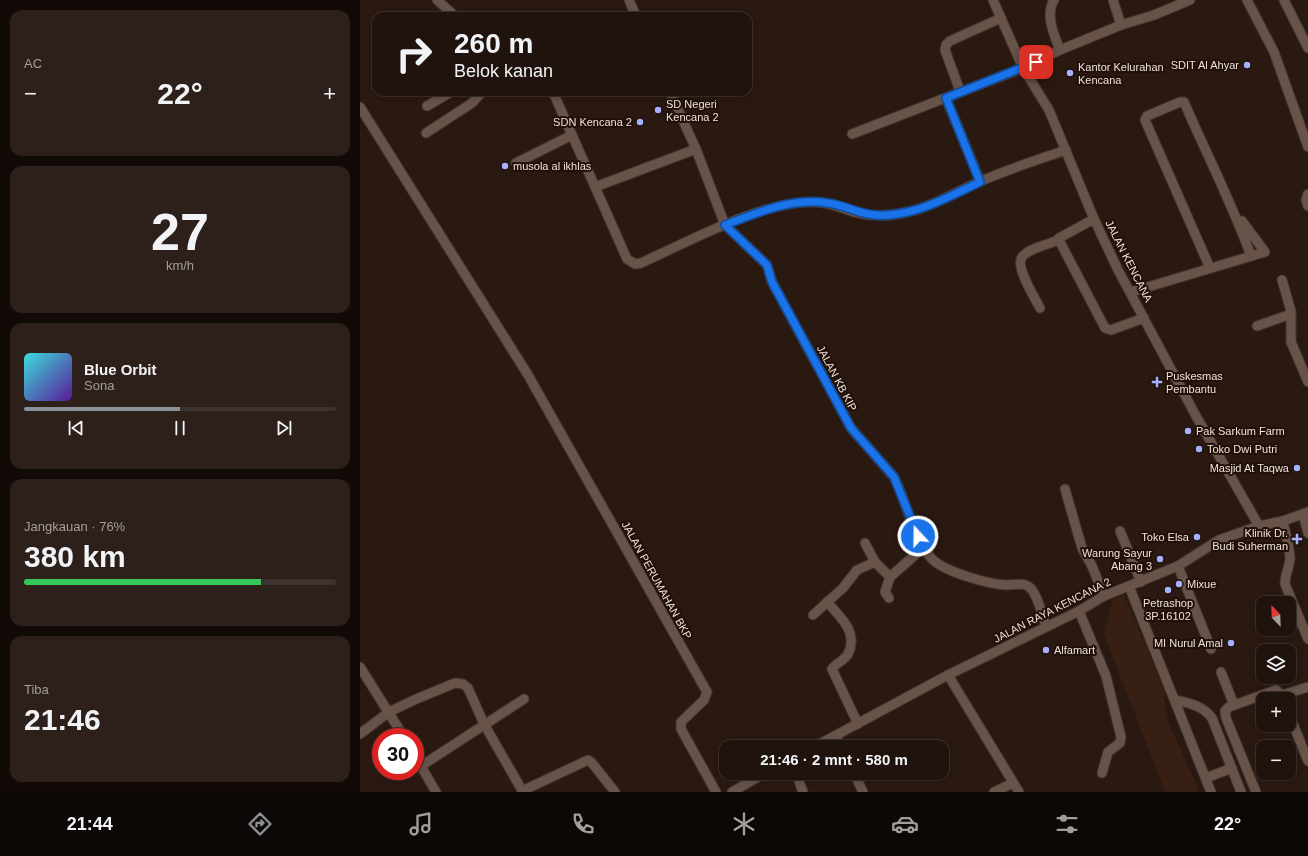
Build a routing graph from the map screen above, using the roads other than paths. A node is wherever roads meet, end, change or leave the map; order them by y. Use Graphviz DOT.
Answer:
graph roads {
  1 [pos="437,0"];
  2 [pos="629,0"];
  3 [pos="992,0"];
  4 [pos="1054,0"];
  5 [pos="1113,0"];
  6 [pos="1190,0"];
  7 [pos="1247,0"];
  8 [pos="1284,0"];
  9 [pos="1177,3"];
  10 [pos="450,12"];
  11 [pos="634,12"];
  12 [pos="1001,18"];
  13 [pos="1121,25"];
  14 [pos="1308,48"];
  15 [pos="1060,50"];
  16 [pos="1023,68"];
  17 [pos="960,91"];
  18 [pos="444,96"];
  19 [pos="478,96"];
  20 [pos="555,96"];
  21 [pos="672,96"];
  22 [pos="946,98"];
  23 [pos="427,106"];
  24 [pos="360,107"];
  25 [pos="426,133"];
  26 [pos="852,134"];
  27 [pos="572,135"];
  28 [pos="1308,147"];
  29 [pos="696,149"];
  30 [pos="1066,150"];
  31 [pos="516,163"];
  32 [pos="980,182"];
  33 [pos="595,187"];
  34 [pos="1308,194"];
  35 [pos="1308,206"];
  36 [pos="1236,214"];
  37 [pos="1094,219"];
  38 [pos="725,225"];
  39 [pos="1059,240"];
  40 [pos="1251,256"];
  41 [pos="1210,268"];
  42 [pos="1282,280"];
  43 [pos="1131,292"];
  44 [pos="1040,308"];
  45 [pos="1291,314"];
  46 [pos="1144,318"];
  47 [pos="1257,326"];
  48 [pos="1308,382"];
  49 [pos="1065,490"];
  50 [pos="1305,513"];
  51 [pos="1283,521"];
  52 [pos="1259,526"];
  53 [pos="1120,531"];
  54 [pos="1308,534"];
  55 [pos="865,542"];
  56 [pos="923,548"];
  57 [pos="875,562"];
  58 [pos="1178,566"];
  59 [pos="890,577"];
  60 [pos="1141,582"];
  61 [pos="1129,586"];
  62 [pos="1104,596"];
  63 [pos="889,598"];
  64 [pos="828,602"];
  65 [pos="1079,611"];
  66 [pos="813,615"];
  67 [pos="1046,626"];
  68 [pos="1308,639"];
  69 [pos="1212,649"];
  70 [pos="360,667"];
  71 [pos="1221,672"];
  72 [pos="948,675"];
  73 [pos="1308,687"];
  74 [pos="1295,692"];
  75 [pos="1256,697"];
  76 [pos="524,699"];
  77 [pos="1175,700"];
  78 [pos="1234,705"];
  79 [pos="389,712"];
  80 [pos="484,724"];
  81 [pos="858,724"];
  82 [pos="399,728"];
  83 [pos="1296,729"];
  84 [pos="360,734"];
  85 [pos="836,736"];
  86 [pos="828,740"];
  87 [pos="838,740"];
  88 [pos="1306,750"];
  89 [pos="1308,761"];
  90 [pos="424,764"];
  91 [pos="1232,768"];
  92 [pos="424,771"];
  93 [pos="1102,773"];
  94 [pos="1206,778"];
  95 [pos="753,780"];
  96 [pos="799,780"];
  97 [pos="857,780"];
  98 [pos="1013,783"];
  99 [pos="523,791"];
  100 [pos="436,792"];
  101 [pos="615,792"];
  102 [pos="716,792"];
  103 [pos="732,792"];
  104 [pos="803,792"];
  105 [pos="863,792"];
  106 [pos="994,792"];
  107 [pos="1019,792"];
  108 [pos="1211,792"];
  109 [pos="1241,792"];
  110 [pos="1256,792"];
  1 -- 10 [label="street"];
  2 -- 11 [label="street"];
  3 -- 12 [label="street, JALAN KENCANA"];
  4 -- 15 [label="street"];
  5 -- 13 [label="street"];
  6 -- 9 [label="street"];
  7 -- 28 [label="street"];
  8 -- 14 [label="street"];
  9 -- 13 [label="street"];
  12 -- 16 [label="street, JALAN KENCANA"];
  12 -- 17 [label="street"];
  13 -- 15 [label="street"];
  15 -- 16 [label="street"];
  16 -- 17 [label="street"];
  16 -- 30 [label="street, JALAN KENCANA"];
  17 -- 22 [label="street"];
  18 -- 23 [label="street"];
  19 -- 25 [label="street"];
  20 -- 27 [label="street"];
  21 -- 29 [label="street"];
  22 -- 26 [label="street"];
  22 -- 32 [label="street"];
  24 -- 102 [label="street, JALAN PERUMAHAN BKP"];
  27 -- 31 [label="street"];
  27 -- 33 [label="street"];
  29 -- 33 [label="street"];
  29 -- 38 [label="street"];
  30 -- 32 [label="street"];
  30 -- 37 [label="street, JALAN KENCANA"];
  32 -- 38 [label="street"];
  33 -- 38 [label="street"];
  34 -- 35 [label="street"];
  36 -- 40 [label="street"];
  36 -- 40 [label="street"];
  36 -- 41 [label="street"];
  37 -- 39 [label="street"];
  37 -- 43 [label="street, JALAN KENCANA"];
  38 -- 56 [label="street, JALAN KB KIP"];
  39 -- 44 [label="street"];
  39 -- 46 [label="street"];
  40 -- 41 [label="street"];
  41 -- 43 [label="street"];
  42 -- 45 [label="street"];
  43 -- 46 [label="street, JALAN KENCANA"];
  45 -- 47 [label="street"];
  45 -- 48 [label="street"];
  46 -- 52 [label="street, JALAN KENCANA"];
  49 -- 62 [label="street"];
  50 -- 51 [label="street, JALAN RAYA KENCANA 2"];
  50 -- 54 [label="street"];
  51 -- 52 [label="street, JALAN RAYA KENCANA 2"];
  51 -- 68 [label="street"];
  52 -- 58 [label="street, JALAN RAYA KENCANA 2"];
  53 -- 60 [label="street"];
  55 -- 57 [label="street"];
  56 -- 59 [label="street"];
  56 -- 67 [label="street, JALAN KB KIP"];
  57 -- 59 [label="street"];
  57 -- 64 [label="street"];
  58 -- 60 [label="street, JALAN RAYA KENCANA 2"];
  58 -- 69 [label="street"];
  59 -- 63 [label="street"];
  60 -- 61 [label="street, JALAN RAYA KENCANA 2"];
  61 -- 62 [label="street, JALAN RAYA KENCANA 2"];
  61 -- 77 [label="street"];
  62 -- 65 [label="street, JALAN RAYA KENCANA 2"];
  64 -- 66 [label="street"];
  64 -- 81 [label="street"];
  65 -- 67 [label="street, JALAN RAYA KENCANA 2"];
  65 -- 93 [label="street"];
  67 -- 72 [label="street, JALAN RAYA KENCANA 2"];
  70 -- 79 [label="street"];
  71 -- 78 [label="street"];
  72 -- 81 [label="street, JALAN RAYA KENCANA 2"];
  72 -- 98 [label="street"];
  73 -- 74 [label="street"];
  75 -- 78 [label="street"];
  76 -- 80 [label="street"];
  77 -- 91 [label="street"];
  77 -- 94 [label="street"];
  78 -- 110 [label="street"];
  79 -- 80 [label="street"];
  79 -- 82 [label="street"];
  79 -- 84 [label="street"];
  80 -- 90 [label="street"];
  80 -- 99 [label="street"];
  81 -- 85 [label="street, JALAN RAYA KENCANA 2"];
  83 -- 88 [label="street"];
  85 -- 86 [label="street, JALAN RAYA KENCANA 2"];
  85 -- 87 [label="street"];
  88 -- 89 [label="street"];
  91 -- 94 [label="street"];
  91 -- 109 [label="street"];
  92 -- 100 [label="street"];
  94 -- 108 [label="street"];
  95 -- 103 [label="street"];
  96 -- 104 [label="street"];
  97 -- 105 [label="street"];
  98 -- 106 [label="street"];
  98 -- 107 [label="street"];
  99 -- 101 [label="street"];
}
